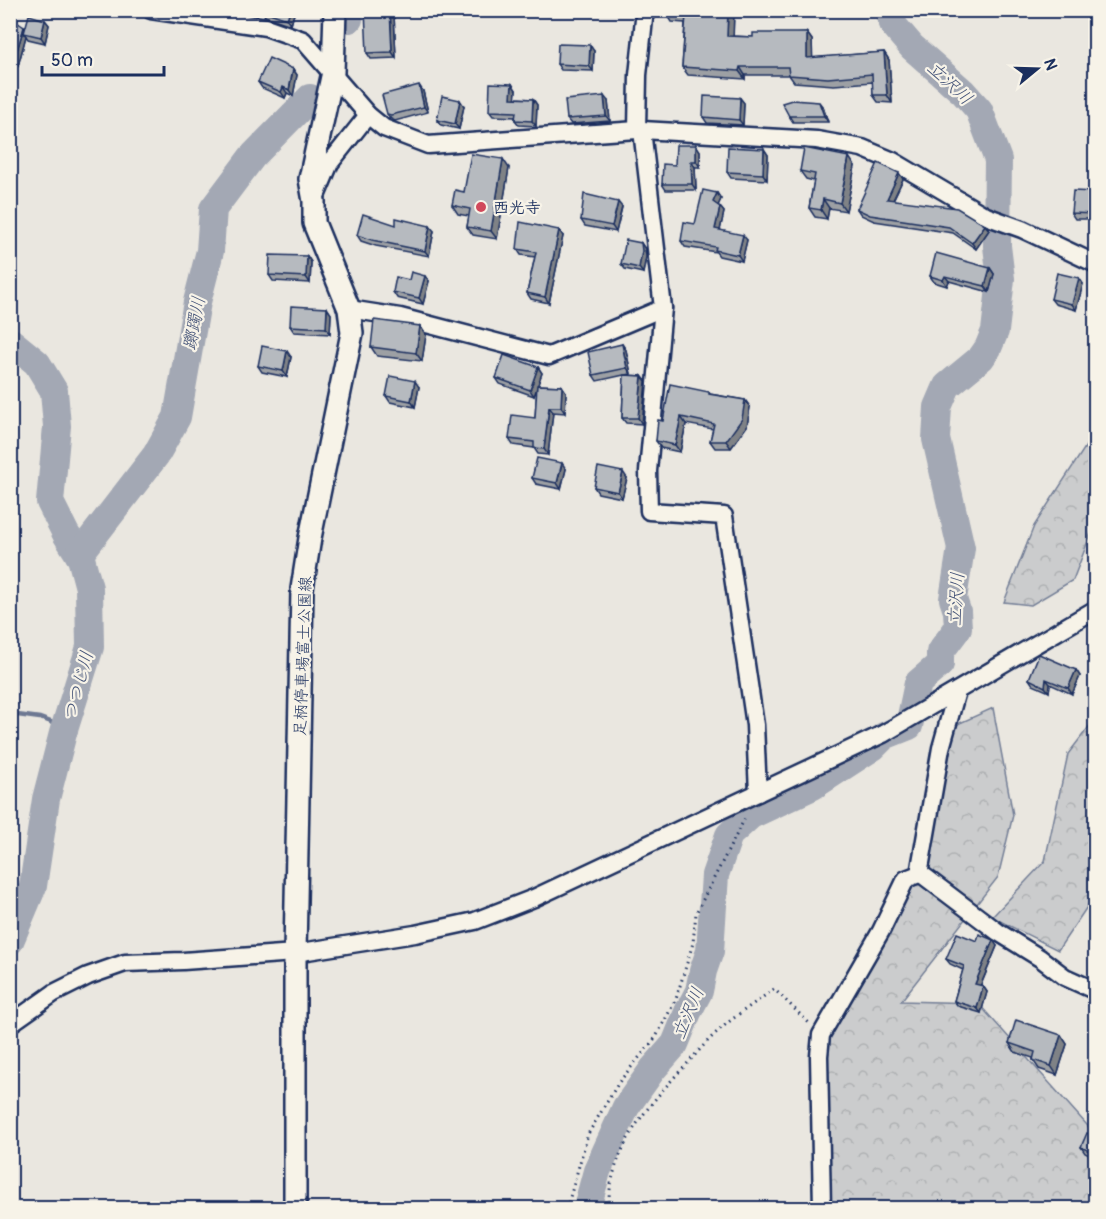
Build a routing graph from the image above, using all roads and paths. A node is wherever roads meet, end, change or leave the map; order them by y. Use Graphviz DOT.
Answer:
graph roads {
  1 [pos="151,10"];
  2 [pos="335,10"];
  3 [pos="645,10"];
  4 [pos="333,72"];
  5 [pos="368,115"];
  6 [pos="639,130"];
  7 [pos="314,201"];
  8 [pos="1095,264"];
  9 [pos="663,308"];
  10 [pos="349,309"];
  11 [pos="1095,609"];
  12 [pos="957,691"];
  13 [pos="758,793"];
  14 [pos="919,874"];
  15 [pos="295,953"];
  16 [pos="1095,991"];
  17 [pos="10,1024"];
  18 [pos="821,1035"];
  19 [pos="295,1209"];
  20 [pos="567,1209"];
  21 [pos="608,1209"];
  22 [pos="822,1209"];
  1 -- 4 [label="street"];
  2 -- 4 [label="main road, 足柄停車場富士公園線"];
  3 -- 6 [label="street"];
  4 -- 5 [label="street"];
  4 -- 7 [label="main road, 足柄停車場富士公園線"];
  5 -- 6 [label="street"];
  5 -- 7 [label="street"];
  6 -- 8 [label="street"];
  6 -- 9 [label="street"];
  7 -- 10 [label="main road, 足柄停車場富士公園線"];
  9 -- 10 [label="street"];
  9 -- 13 [label="street"];
  10 -- 15 [label="main road, 足柄停車場富士公園線"];
  11 -- 12 [label="street"];
  12 -- 13 [label="street"];
  12 -- 14 [label="street"];
  13 -- 15 [label="street"];
  13 -- 20 [label="path"];
  14 -- 16 [label="street"];
  14 -- 18 [label="street"];
  15 -- 17 [label="street"];
  15 -- 19 [label="main road, 足柄停車場富士公園線"];
  18 -- 21 [label="path"];
  18 -- 22 [label="street"];
}
